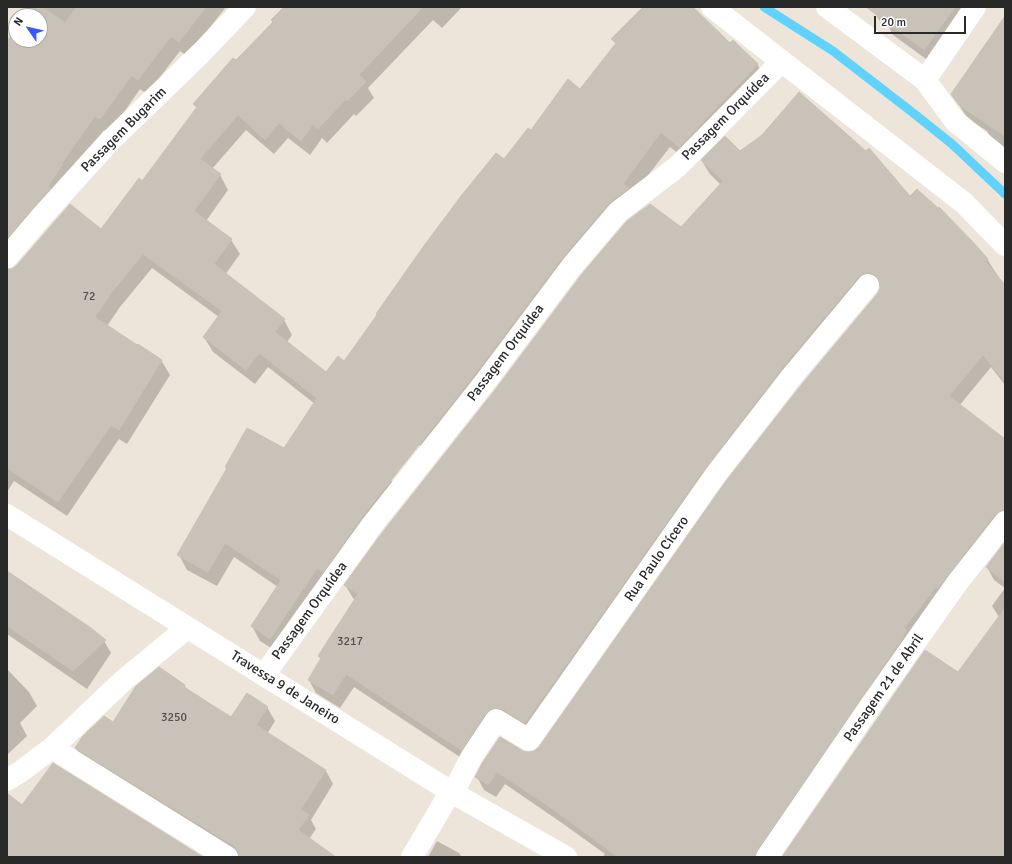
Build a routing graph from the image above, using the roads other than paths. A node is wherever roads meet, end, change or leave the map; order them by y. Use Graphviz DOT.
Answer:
graph roads {
  1 [pos="245,7"];
  2 [pos="712,7"];
  3 [pos="827,7"];
  4 [pos="975,7"];
  5 [pos="782,61"];
  6 [pos="924,80"];
  7 [pos="1005,162"];
  8 [pos="1005,245"];
  9 [pos="7,258"];
  10 [pos="868,285"];
  11 [pos="7,514"];
  12 [pos="1005,522"];
  13 [pos="187,628"];
  14 [pos="264,675"];
  15 [pos="52,748"];
  16 [pos="7,780"];
  17 [pos="452,792"];
  18 [pos="227,857"];
  19 [pos="412,857"];
  20 [pos="566,857"];
  21 [pos="767,857"];
  1 -- 9 [label="street, Passagem Bugarim"];
  2 -- 5 [label="street"];
  3 -- 6 [label="street"];
  4 -- 6 [label="street"];
  5 -- 8 [label="street"];
  5 -- 14 [label="street, Passagem Orquídea"];
  6 -- 7 [label="street"];
  10 -- 17 [label="street, Rua Paulo Cícero"];
  11 -- 13 [label="street, Travessa 9 de Janeiro"];
  12 -- 21 [label="street, Passagem 21 de Abril"];
  13 -- 14 [label="street, Travessa 9 de Janeiro"];
  13 -- 15 [label="street"];
  14 -- 17 [label="street, Travessa 9 de Janeiro"];
  15 -- 16 [label="street"];
  15 -- 18 [label="street"];
  17 -- 19 [label="street"];
  17 -- 20 [label="street, Travessa 9 de Janeiro"];
}
